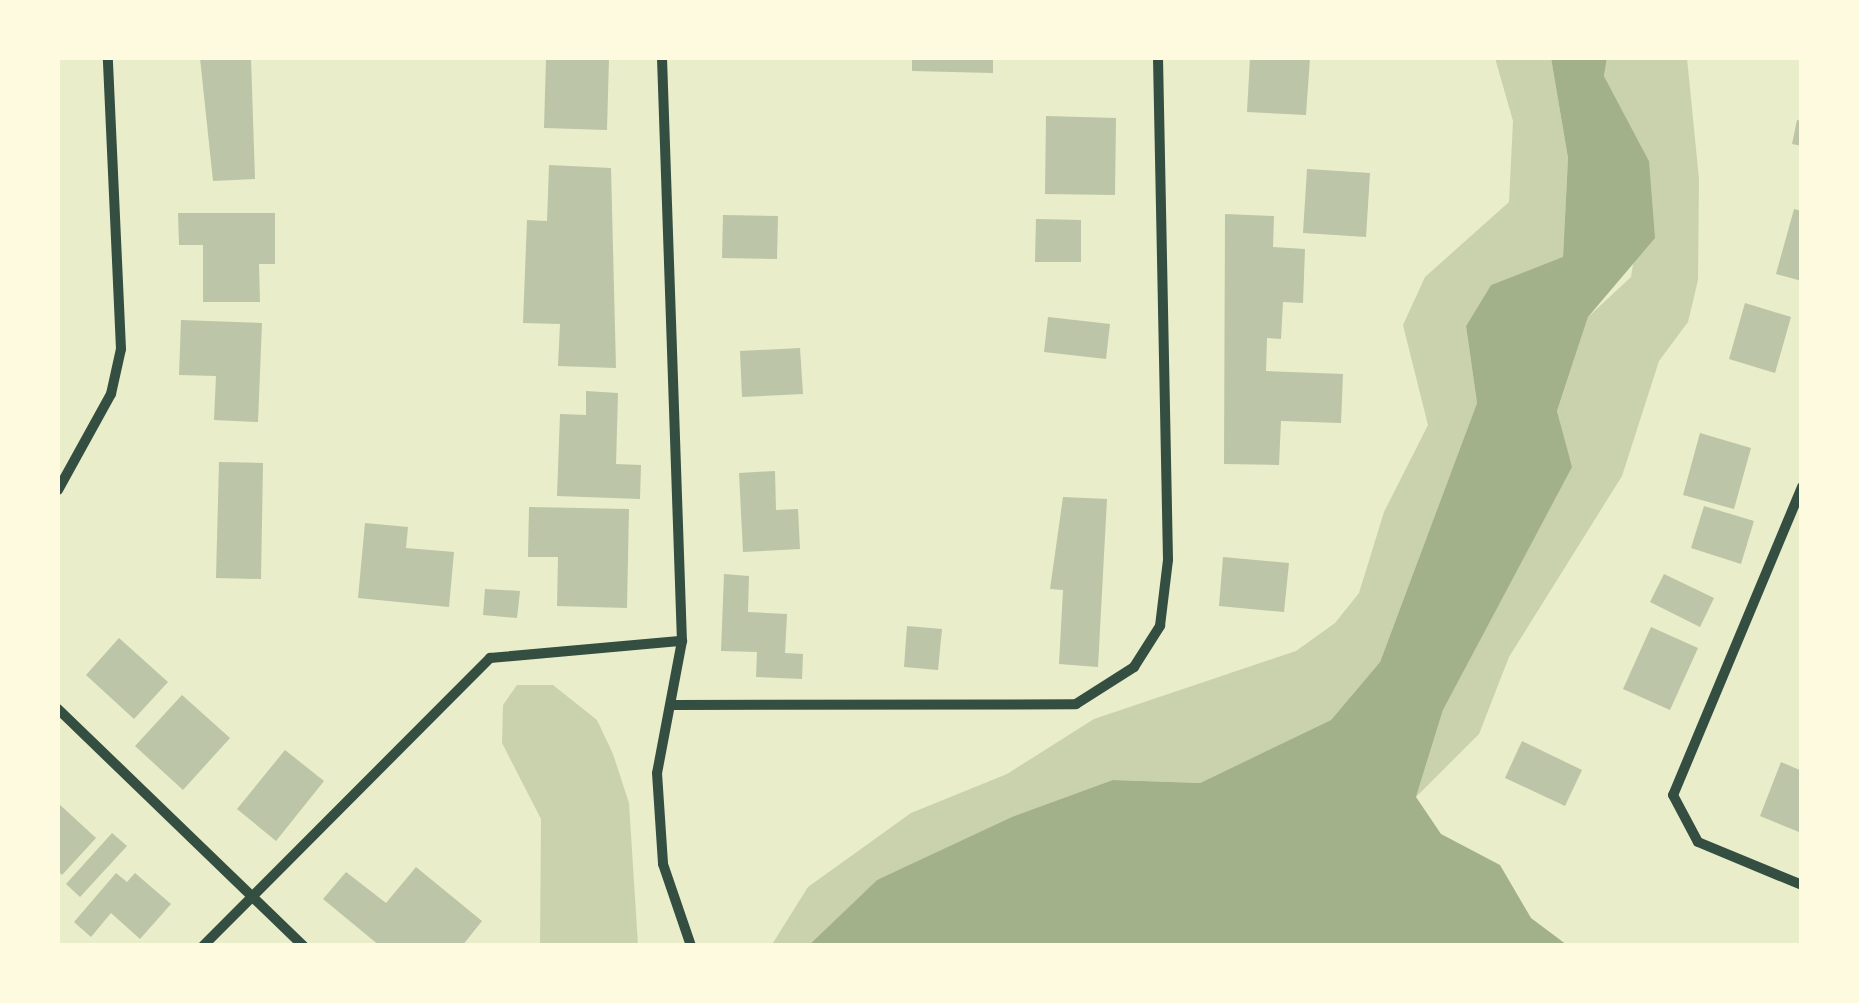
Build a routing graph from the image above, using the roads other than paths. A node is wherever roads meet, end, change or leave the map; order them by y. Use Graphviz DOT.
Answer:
graph roads {
  1 [pos="108,58"];
  2 [pos="662,58"];
  3 [pos="1158,58"];
  4 [pos="1802,488"];
  5 [pos="58,490"];
  6 [pos="682,641"];
  7 [pos="674,705"];
  8 [pos="58,708"];
  9 [pos="1802,886"];
  10 [pos="250,895"];
  11 [pos="203,946"];
  12 [pos="303,946"];
  13 [pos="691,946"];
  1 -- 5 [label="street"];
  2 -- 6 [label="street"];
  3 -- 7 [label="street"];
  4 -- 9 [label="street"];
  6 -- 7 [label="street"];
  6 -- 10 [label="street"];
  7 -- 13 [label="street"];
  8 -- 10 [label="street"];
  10 -- 11 [label="street"];
  10 -- 12 [label="street"];
}
